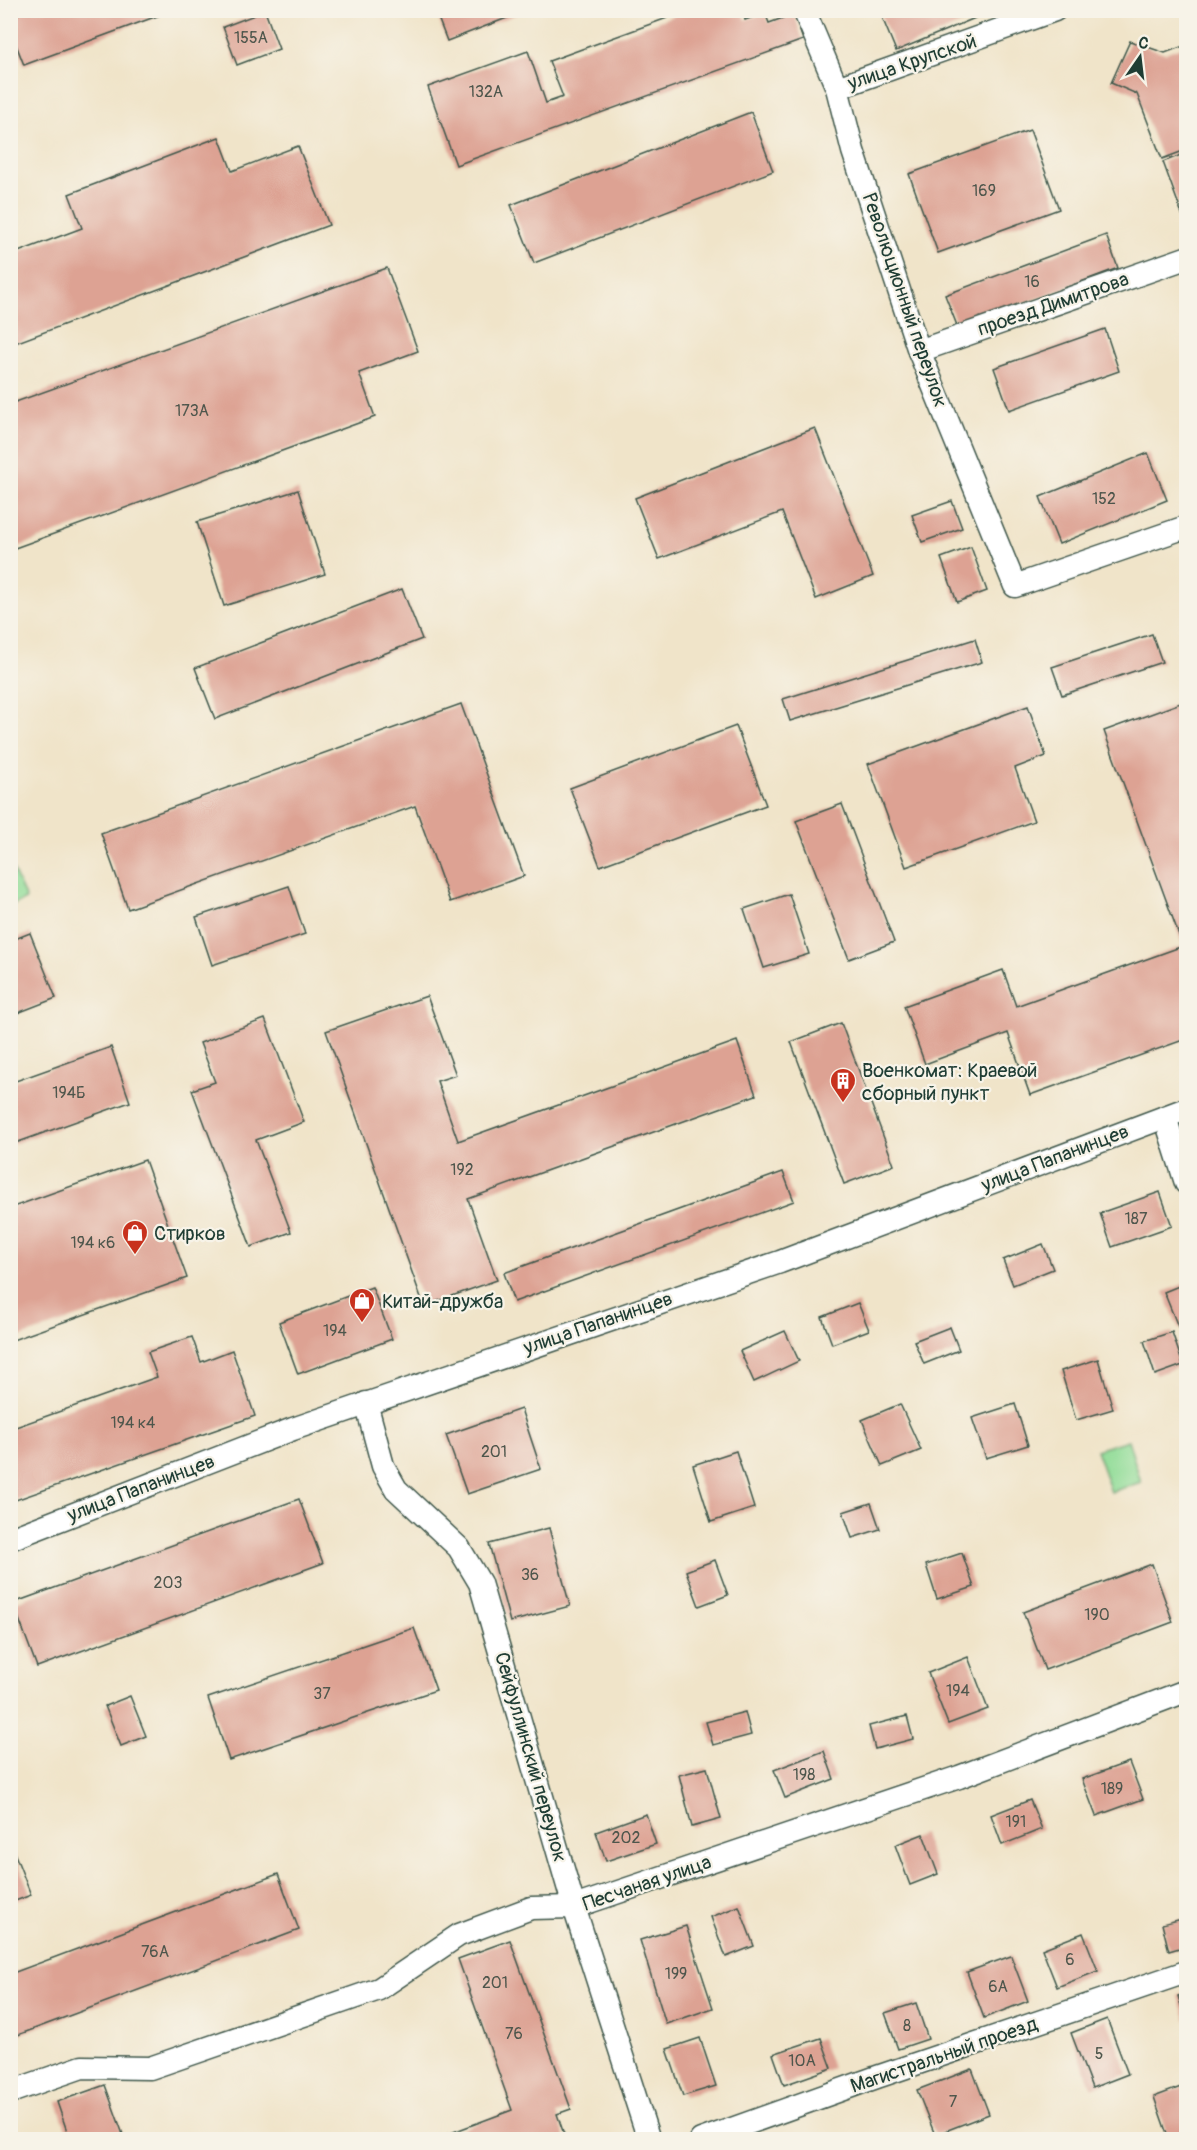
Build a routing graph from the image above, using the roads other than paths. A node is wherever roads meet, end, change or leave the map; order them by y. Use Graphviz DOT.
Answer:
graph roads {
  1 [pos="804,10"];
  2 [pos="1055,10"];
  3 [pos="837,88"];
  4 [pos="1186,258"];
  5 [pos="919,351"];
  6 [pos="1186,527"];
  7 [pos="1186,1109"];
  8 [pos="1165,1117"];
  9 [pos="1186,1183"];
  10 [pos="366,1403"];
  11 [pos="10,1539"];
  12 [pos="1186,1692"];
  13 [pos="574,1907"];
  14 [pos="1186,1972"];
  15 [pos="10,2092"];
  16 [pos="649,2139"];
  17 [pos="701,2139"];
  1 -- 3 [label="street, Революционный переулок"];
  2 -- 3 [label="street, улица Крупской"];
  3 -- 5 [label="street, Революционный переулок"];
  4 -- 5 [label="street, проезд Димитрова"];
  5 -- 6 [label="street, Революционный переулок"];
  7 -- 8 [label="street, улица Папанинцев"];
  8 -- 9 [label="street"];
  8 -- 10 [label="street, улица Папанинцев"];
  10 -- 11 [label="street, улица Папанинцев"];
  10 -- 13 [label="street, Сейфуллинский переулок"];
  12 -- 13 [label="street, Песчаная улица"];
  13 -- 15 [label="street, Песчаная улица"];
  13 -- 16 [label="street, Сейфуллинский переулок"];
  14 -- 17 [label="street, Магистральный проезд"];
}
